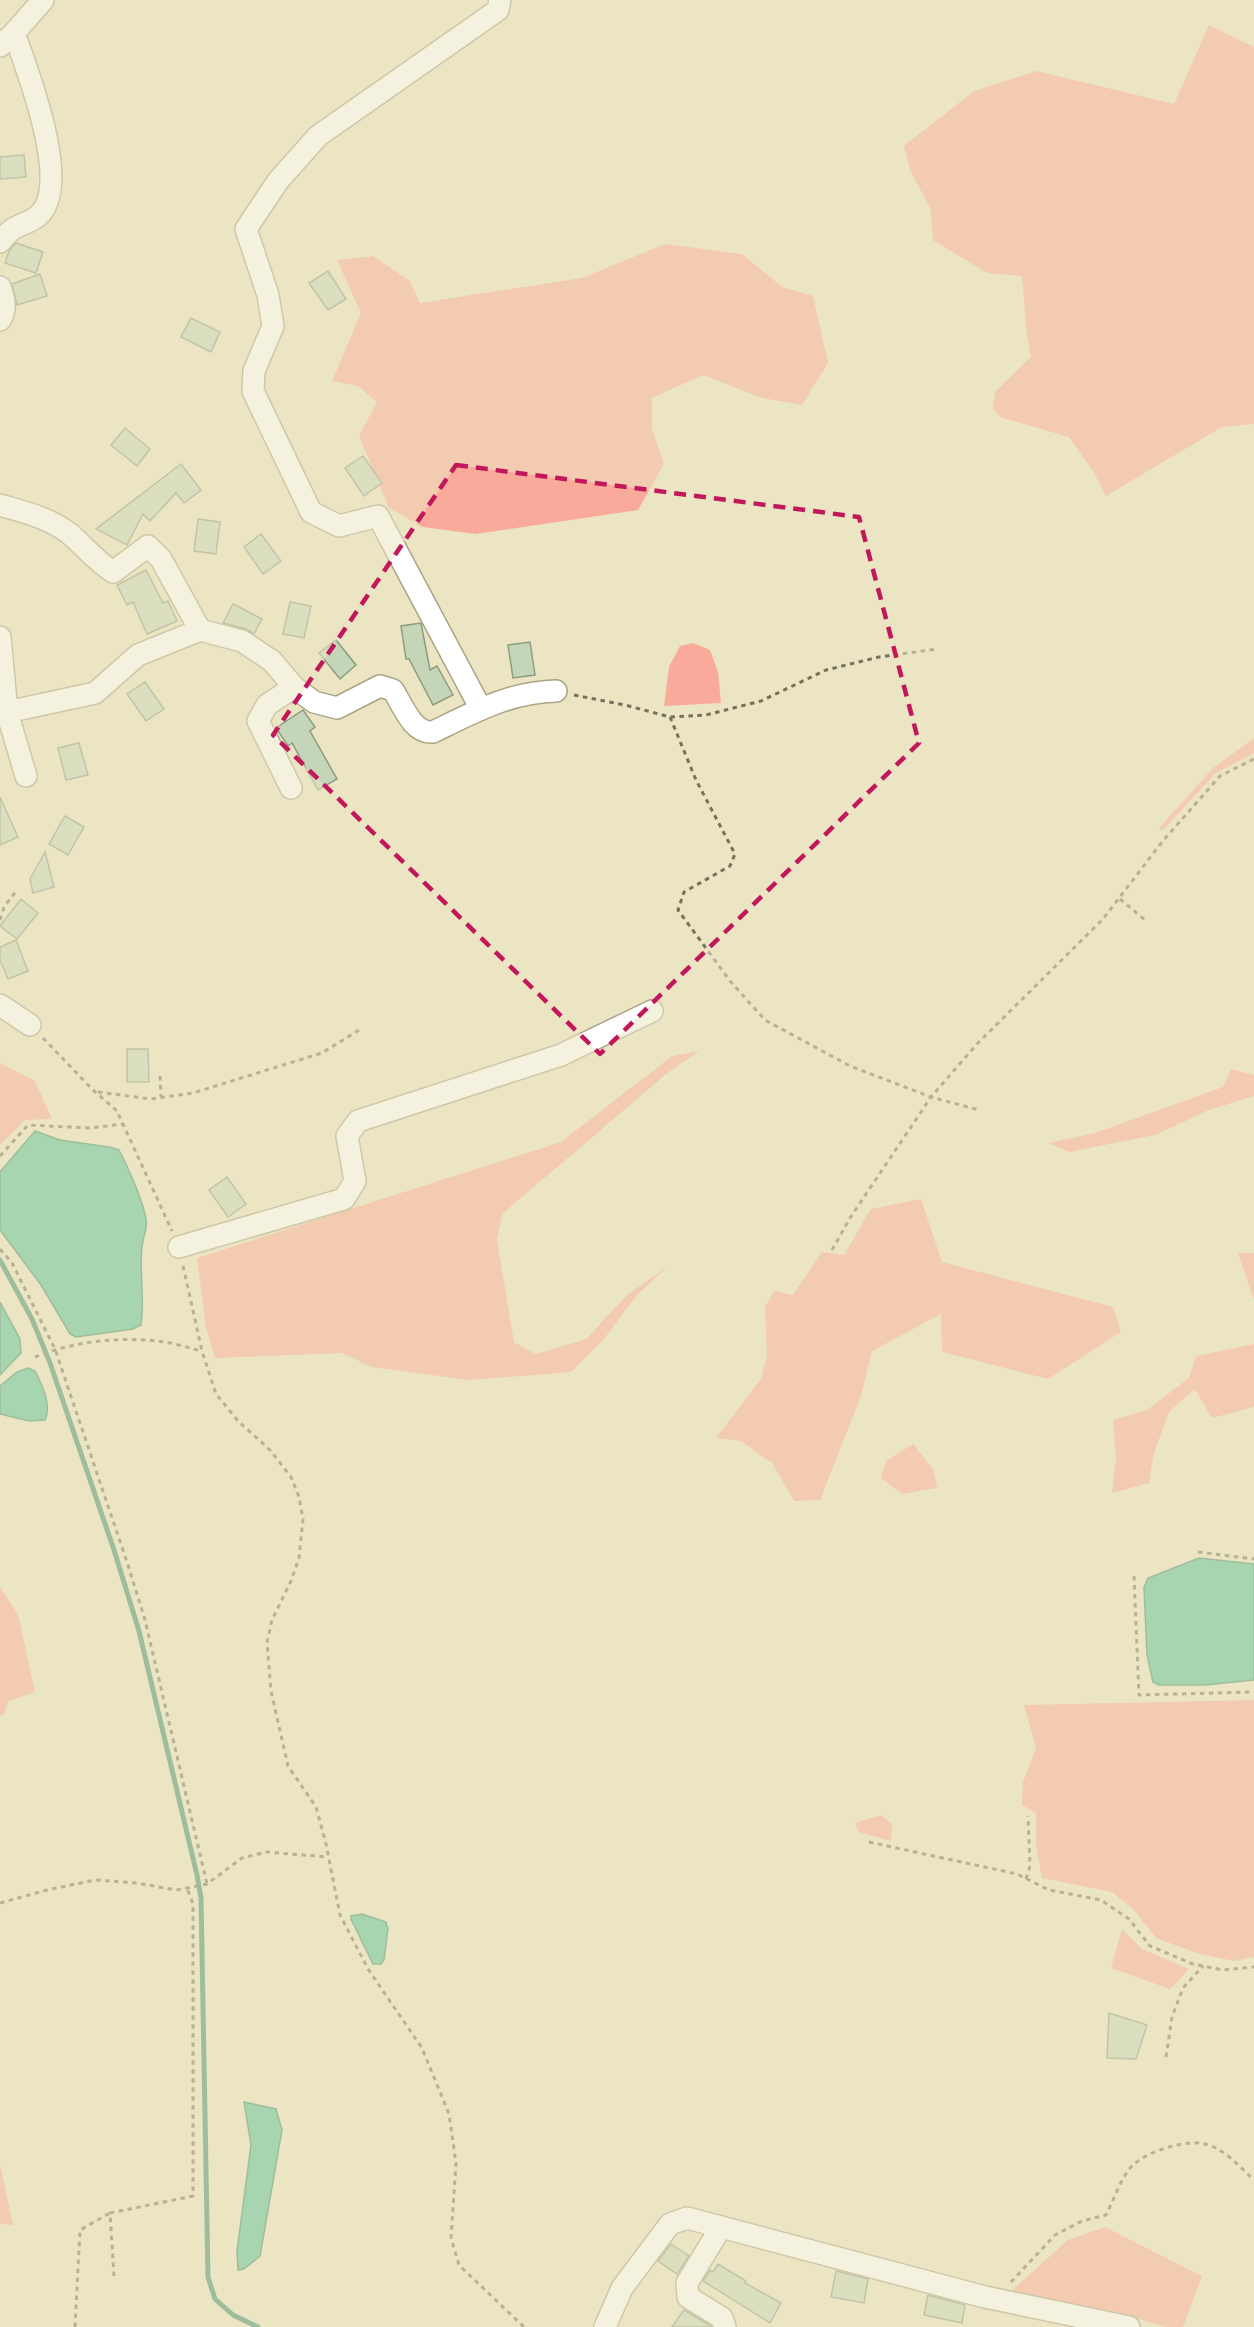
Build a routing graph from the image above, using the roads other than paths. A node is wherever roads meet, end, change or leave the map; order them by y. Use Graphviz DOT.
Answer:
graph roads {
  1 [pos="43,0"];
  2 [pos="500,0"];
  3 [pos="7,40"];
  4 [pos="0,242"];
  5 [pos="0,287"];
  6 [pos="0,320"];
  7 [pos="0,504"];
  8 [pos="200,630"];
  9 [pos="0,637"];
  10 [pos="294,687"];
  11 [pos="556,691"];
  12 [pos="481,709"];
  13 [pos="3,714"];
  14 [pos="26,776"];
  15 [pos="291,788"];
  16 [pos="0,1005"];
  17 [pos="652,1011"];
  18 [pos="30,1025"];
  19 [pos="179,1247"];
  20 [pos="721,2227"];
  21 [pos="605,2327"];
  22 [pos="725,2327"];
  23 [pos="1129,2327"];
  1 -- 3 [label="street"];
  2 -- 12 [label="street"];
  3 -- 4 [label="street"];
  5 -- 6 [label="street"];
  7 -- 8 [label="street"];
  8 -- 10 [label="street"];
  8 -- 13 [label="street"];
  9 -- 13 [label="street"];
  10 -- 12 [label="street"];
  10 -- 15 [label="street"];
  11 -- 12 [label="street"];
  13 -- 14 [label="street"];
  16 -- 18 [label="street"];
  17 -- 19 [label="street"];
  20 -- 21 [label="street"];
  20 -- 22 [label="street"];
  20 -- 23 [label="street"];
}
